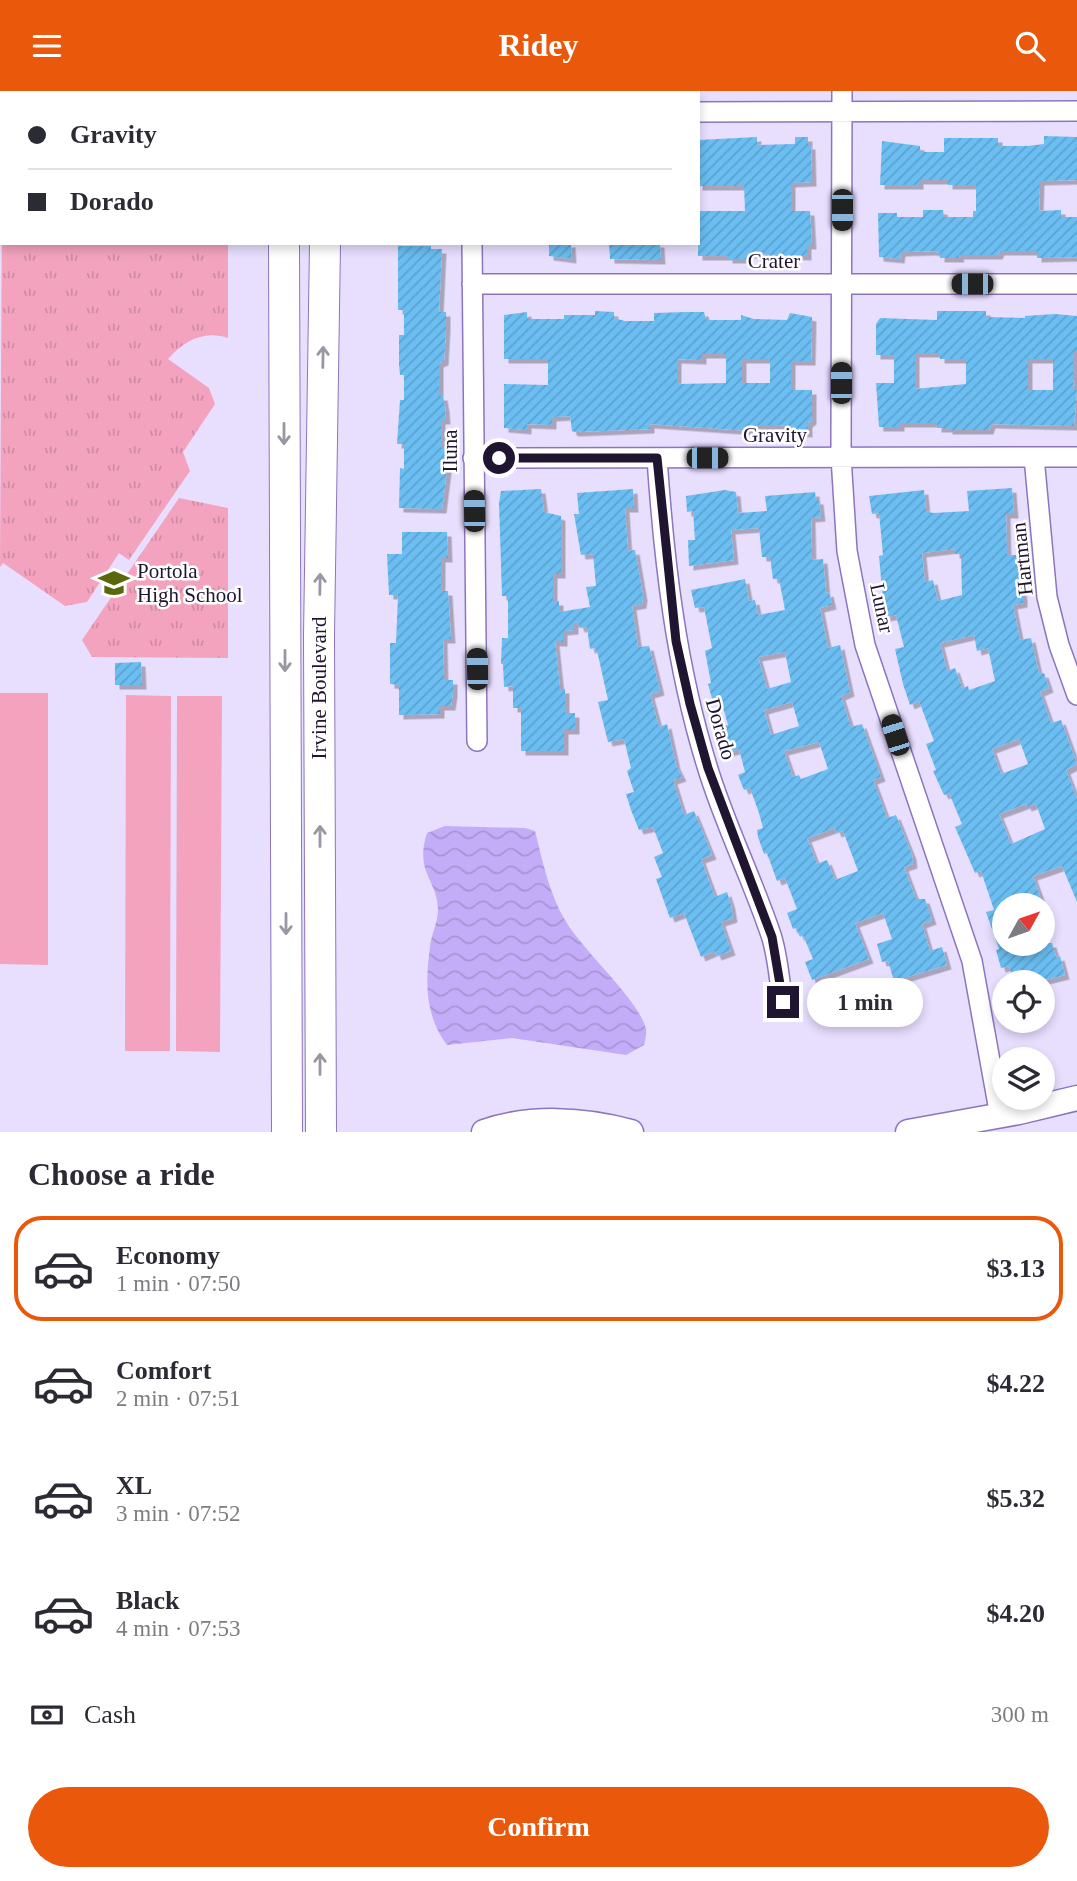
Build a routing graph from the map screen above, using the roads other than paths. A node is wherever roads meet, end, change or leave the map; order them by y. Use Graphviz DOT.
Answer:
graph roads {
  1 [pos="842,91"];
  2 [pos="1077,111"];
  3 [pos="700,112"];
  4 [pos="842,112"];
  5 [pos="284,245"];
  6 [pos="325,245"];
  7 [pos="472,245"];
  8 [pos="842,283"];
  9 [pos="472,284"];
  10 [pos="1077,284"];
  11 [pos="841,457"];
  12 [pos="1034,457"];
  13 [pos="1077,457"];
  14 [pos="473,458"];
  15 [pos="657,458"];
  16 [pos="1068,645"];
  17 [pos="1077,695"];
  18 [pos="477,741"];
  19 [pos="783,1002"];
  20 [pos="1077,1098"];
  21 [pos="1000,1116"];
  22 [pos="549,1127"];
  23 [pos="287,1132"];
  24 [pos="321,1132"];
  25 [pos="484,1132"];
  26 [pos="631,1132"];
  27 [pos="908,1132"];
  1 -- 4 [label="street, Lunar"];
  2 -- 4 [label="street"];
  3 -- 4 [label="street"];
  4 -- 8 [label="street, Lunar"];
  5 -- 23 [label="main road, Irvine Boulevard, one-way"];
  24 -- 6 [label="main road, Irvine Boulevard, one-way"];
  7 -- 9 [label="street, Iluna"];
  8 -- 9 [label="street, Crater"];
  8 -- 10 [label="street, Crater"];
  8 -- 11 [label="street, Lunar"];
  9 -- 14 [label="street, Iluna"];
  11 -- 12 [label="street, Gravity"];
  11 -- 15 [label="street, Gravity"];
  11 -- 21 [label="street, Lunar"];
  12 -- 13 [label="street, Gravity"];
  12 -- 16 [label="street, Hartman"];
  14 -- 15 [label="street, Gravity"];
  14 -- 18 [label="street, Iluna"];
  15 -- 19 [label="street, Dorado"];
  16 -- 17 [label="street, Hartman"];
  20 -- 21 [label="street"];
  21 -- 27 [label="street"];
  22 -- 25 [label="street"];
  22 -- 26 [label="street"];
}
